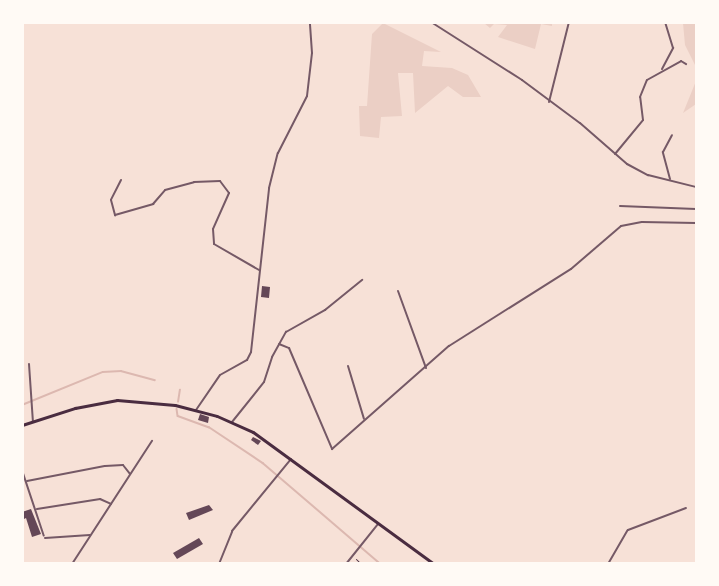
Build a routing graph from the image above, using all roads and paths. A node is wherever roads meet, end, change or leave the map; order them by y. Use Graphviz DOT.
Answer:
graph roads {
  1 [pos="310,22"];
  2 [pos="431,22"];
  3 [pos="569,22"];
  4 [pos="665,22"];
  5 [pos="686,64"];
  6 [pos="662,69"];
  7 [pos="549,102"];
  8 [pos="672,135"];
  9 [pos="615,154"];
  10 [pos="670,179"];
  11 [pos="121,180"];
  12 [pos="696,187"];
  13 [pos="621,206"];
  14 [pos="696,208"];
  15 [pos="696,223"];
  16 [pos="259,270"];
  17 [pos="362,280"];
  18 [pos="398,291"];
  19 [pos="279,344"];
  20 [pos="29,364"];
  21 [pos="348,366"];
  22 [pos="426,368"];
  23 [pos="196,410"];
  24 [pos="364,419"];
  25 [pos="33,422"];
  26 [pos="232,422"];
  27 [pos="22,425"];
  28 [pos="152,441"];
  29 [pos="291,459"];
  30 [pos="22,470"];
  31 [pos="130,474"];
  32 [pos="27,481"];
  33 [pos="111,504"];
  34 [pos="686,508"];
  35 [pos="37,509"];
  36 [pos="379,523"];
  37 [pos="90,535"];
  38 [pos="44,537"];
  39 [pos="352,555"];
  40 [pos="72,564"];
  41 [pos="219,564"];
  42 [pos="346,564"];
  43 [pos="361,564"];
  44 [pos="434,564"];
  45 [pos="608,564"];
  1 -- 16 [label="street"];
  2 -- 7 [label="street"];
  3 -- 7 [label="street"];
  4 -- 6 [label="street"];
  5 -- 6 [label="street"];
  6 -- 9 [label="street"];
  7 -- 9 [label="street"];
  8 -- 10 [label="street"];
  9 -- 10 [label="street"];
  10 -- 12 [label="street"];
  11 -- 16 [label="street"];
  13 -- 14 [label="street"];
  15 -- 22 [label="street"];
  16 -- 23 [label="street"];
  17 -- 19 [label="street"];
  18 -- 22 [label="street"];
  19 -- 24 [label="street"];
  19 -- 26 [label="street"];
  20 -- 25 [label="street"];
  21 -- 24 [label="street"];
  22 -- 24 [label="street"];
  23 -- 25 [label="main road"];
  23 -- 26 [label="main road"];
  25 -- 27 [label="main road"];
  26 -- 29 [label="main road"];
  28 -- 31 [label="street"];
  29 -- 36 [label="main road"];
  29 -- 41 [label="street"];
  30 -- 32 [label="street"];
  31 -- 32 [label="street"];
  31 -- 33 [label="street"];
  32 -- 35 [label="street"];
  33 -- 35 [label="street"];
  33 -- 37 [label="street"];
  34 -- 45 [label="street"];
  35 -- 38 [label="street"];
  36 -- 39 [label="street"];
  36 -- 44 [label="main road"];
  37 -- 38 [label="street"];
  37 -- 40 [label="street"];
  39 -- 42 [label="street"];
  39 -- 43 [label="path"];
}
